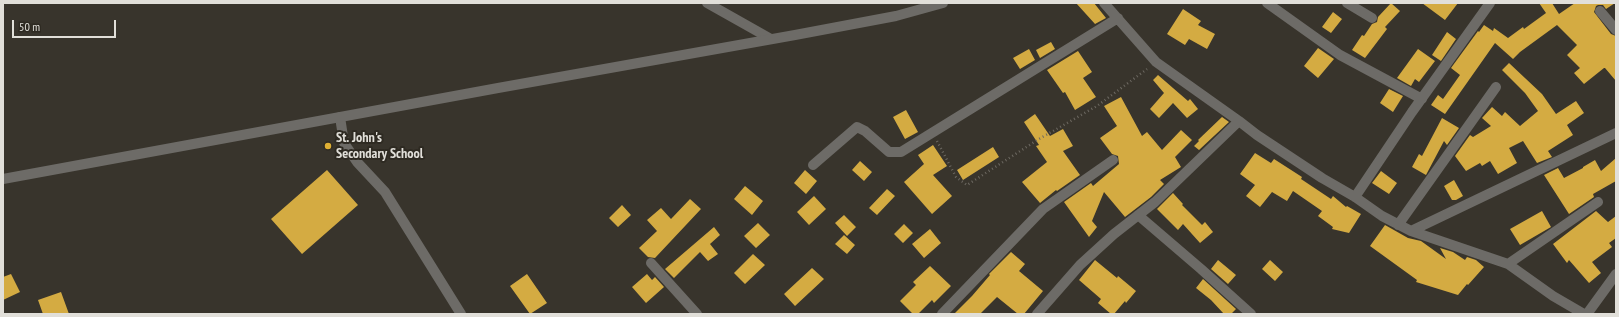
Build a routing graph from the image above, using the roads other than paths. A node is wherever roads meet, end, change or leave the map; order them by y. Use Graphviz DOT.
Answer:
graph roads {
  1 [pos="707,3"];
  2 [pos="943,3"];
  3 [pos="1104,3"];
  4 [pos="1267,3"];
  5 [pos="1347,3"];
  6 [pos="1490,3"];
  7 [pos="1600,11"];
  8 [pos="1118,18"];
  9 [pos="1372,18"];
  10 [pos="1616,30"];
  11 [pos="771,39"];
  12 [pos="1496,87"];
  13 [pos="1422,99"];
  14 [pos="340,117"];
  15 [pos="1239,121"];
  16 [pos="1616,133"];
  17 [pos="1113,160"];
  18 [pos="813,165"];
  19 [pos="3,179"];
  20 [pos="1356,197"];
  21 [pos="1598,202"];
  22 [pos="1138,215"];
  23 [pos="1398,225"];
  24 [pos="1411,231"];
  25 [pos="651,263"];
  26 [pos="1508,264"];
  27 [pos="1616,274"];
  28 [pos="461,314"];
  29 [pos="697,314"];
  30 [pos="942,314"];
  31 [pos="1037,314"];
  32 [pos="1251,314"];
  33 [pos="1586,314"];
  1 -- 11 [label="street"];
  2 -- 11 [label="street"];
  3 -- 8 [label="street"];
  4 -- 13 [label="street"];
  5 -- 9 [label="street"];
  6 -- 13 [label="street"];
  7 -- 10 [label="street"];
  8 -- 15 [label="street"];
  8 -- 18 [label="street"];
  11 -- 14 [label="street"];
  12 -- 23 [label="street"];
  13 -- 20 [label="street"];
  14 -- 19 [label="street"];
  14 -- 28 [label="street"];
  15 -- 20 [label="street"];
  15 -- 22 [label="street"];
  16 -- 24 [label="street"];
  17 -- 30 [label="street"];
  20 -- 23 [label="street"];
  21 -- 26 [label="street"];
  22 -- 31 [label="street"];
  22 -- 32 [label="street"];
  23 -- 24 [label="street"];
  24 -- 26 [label="street"];
  25 -- 29 [label="street"];
  26 -- 33 [label="street"];
  27 -- 33 [label="street"];
}
